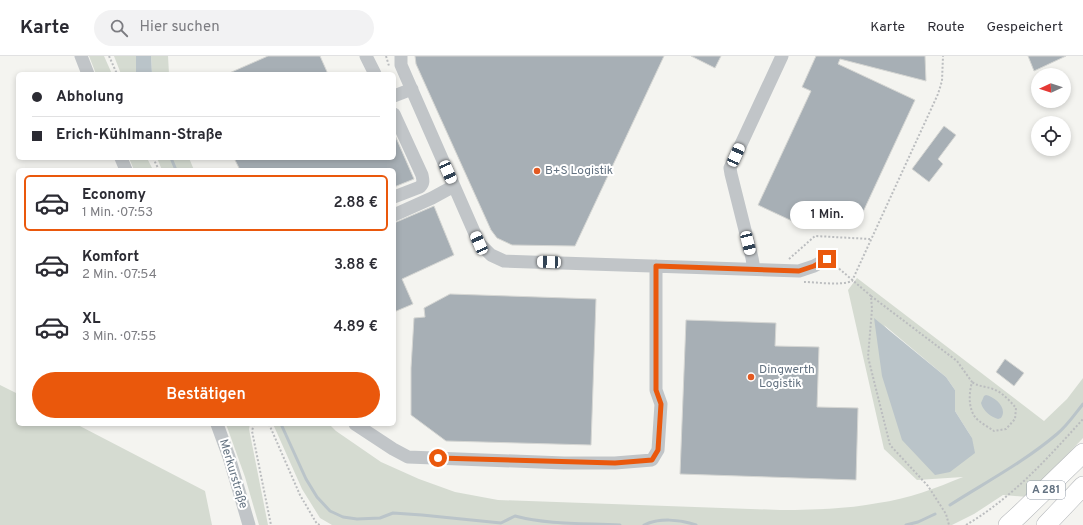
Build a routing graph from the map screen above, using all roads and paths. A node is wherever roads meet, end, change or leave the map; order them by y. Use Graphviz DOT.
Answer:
graph roads {
  1 [pos="81,56"];
  2 [pos="109,56"];
  3 [pos="366,56"];
  4 [pos="401,56"];
  5 [pos="782,56"];
  6 [pos="942,56"];
  7 [pos="87,72"];
  8 [pos="116,72"];
  9 [pos="374,72"];
  10 [pos="412,89"];
  11 [pos="396,95"];
  12 [pos="396,118"];
  13 [pos="454,186"];
  14 [pos="396,196"];
  15 [pos="396,214"];
  16 [pos="870,239"];
  17 [pos="788,259"];
  18 [pos="827,259"];
  19 [pos="656,266"];
  20 [pos="754,269"];
  21 [pos="852,281"];
  22 [pos="798,282"];
  23 [pos="871,296"];
  24 [pos="972,382"];
  25 [pos="1083,419"];
  26 [pos="218,426"];
  27 [pos="253,426"];
  28 [pos="270,426"];
  29 [pos="358,426"];
  30 [pos="1083,453"];
  31 [pos="1083,486"];
  32 [pos="249,525"];
  33 [pos="271,525"];
  34 [pos="320,525"];
  35 [pos="948,525"];
  36 [pos="966,525"];
  37 [pos="1008,525"];
  38 [pos="1046,525"];
  1 -- 7 [label="street"];
  2 -- 8 [label="path"];
  3 -- 9 [label="street"];
  4 -- 10 [label="street"];
  5 -- 20 [label="street"];
  6 -- 16 [label="path"];
  10 -- 11 [label="street"];
  10 -- 13 [label="street"];
  12 -- 14 [label="street"];
  13 -- 15 [label="street"];
  13 -- 19 [label="street"];
  16 -- 17 [label="path"];
  16 -- 21 [label="path"];
  18 -- 20 [label="street"];
  18 -- 21 [label="path"];
  19 -- 20 [label="street"];
  19 -- 29 [label="street"];
  21 -- 22 [label="path"];
  21 -- 23 [label="path"];
  23 -- 24 [label="path"];
  23 -- 35 [label="path"];
  24 -- 24 [label="path"];
  25 -- 36 [label="path"];
  26 -- 32 [label="street, Merkurstraße"];
  27 -- 33 [label="path"];
  28 -- 34 [label="path"];
  30 -- 37 [label="highway, A 281"];
  31 -- 38 [label="highway, A 281"];
}
